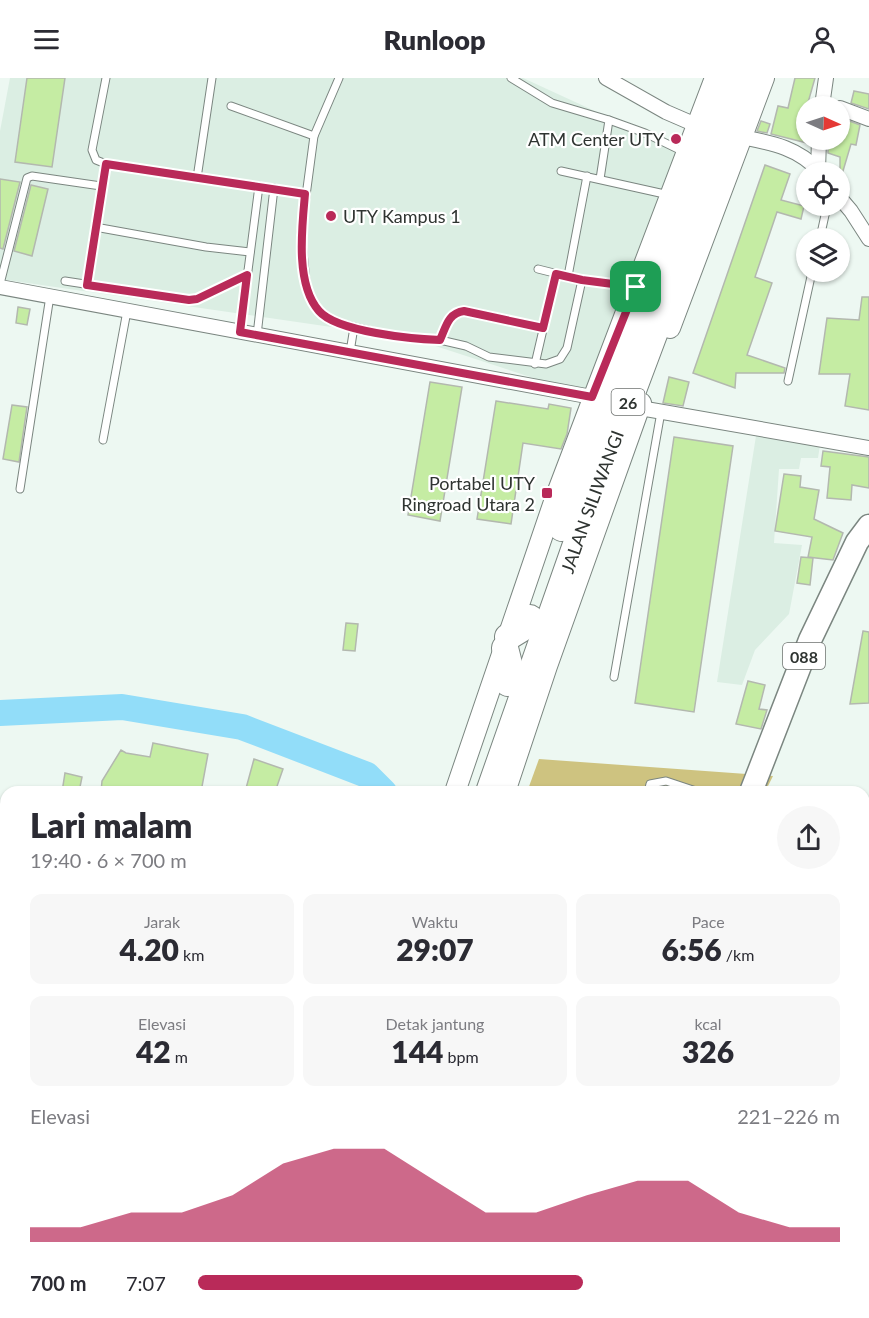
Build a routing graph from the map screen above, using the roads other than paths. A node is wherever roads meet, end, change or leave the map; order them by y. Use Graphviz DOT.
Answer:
graph roads {
  1 [pos="106,78"];
  2 [pos="212,78"];
  3 [pos="339,78"];
  4 [pos="511,78"];
  5 [pos="606,78"];
  6 [pos="715,78"];
  7 [pos="730,78"];
  8 [pos="750,78"];
  9 [pos="764,78"];
  10 [pos="826,78"];
  11 [pos="826,96"];
  12 [pos="231,106"];
  13 [pos="850,112"];
  14 [pos="869,119"];
  15 [pos="609,120"];
  16 [pos="696,125"];
  17 [pos="314,136"];
  18 [pos="742,137"];
  19 [pos="686,153"];
  20 [pos="809,162"];
  21 [pos="106,164"];
  22 [pos="561,171"];
  23 [pos="587,176"];
  24 [pos="197,178"];
  25 [pos="600,179"];
  26 [pos="101,186"];
  27 [pos="259,186"];
  28 [pos="274,188"];
  29 [pos="305,194"];
  30 [pos="670,195"];
  31 [pos="850,212"];
  32 [pos="95,227"];
  33 [pos="869,239"];
  34 [pos="250,252"];
  35 [pos="538,269"];
  36 [pos="556,274"];
  37 [pos="247,275"];
  38 [pos="568,276"];
  39 [pos="582,280"];
  40 [pos="65,281"];
  41 [pos="810,282"];
  42 [pos="87,285"];
  43 [pos="0,286"];
  44 [pos="636,287"];
  45 [pos="50,296"];
  46 [pos="127,311"];
  47 [pos="354,327"];
  48 [pos="543,328"];
  49 [pos="240,332"];
  50 [pos="257,335"];
  51 [pos="440,340"];
  52 [pos="350,352"];
  53 [pos="535,364"];
  54 [pos="788,381"];
  55 [pos="592,397"];
  56 [pos="640,408"];
  57 [pos="661,412"];
  58 [pos="103,440"];
  59 [pos="869,448"];
  60 [pos="20,489"];
  61 [pos="869,526"];
  62 [pos="530,618"];
  63 [pos="507,643"];
  64 [pos="540,664"];
  65 [pos="614,677"];
  66 [pos="508,683"];
  67 [pos="503,726"];
  68 [pos="459,786"];
  69 [pos="474,786"];
  70 [pos="490,786"];
  71 [pos="505,786"];
  72 [pos="650,786"];
  73 [pos="681,786"];
  74 [pos="753,786"];
  1 -- 21 [label="lane"];
  2 -- 24 [label="lane"];
  3 -- 17 [label="lane"];
  4 -- 15 [label="lane"];
  5 -- 16 [label="street"];
  6 -- 16 [label="street"];
  7 -- 62 [label="highway, JALAN SILIWANGI / 26"];
  8 -- 64 [label="highway, JALAN SILIWANGI / 26"];
  9 -- 18 [label="street"];
  10 -- 11 [label="street"];
  12 -- 17 [label="lane"];
  13 -- 14 [label="street"];
  15 -- 19 [label="lane"];
  15 -- 25 [label="lane"];
  16 -- 19 [label="street"];
  17 -- 29 [label="lane"];
  18 -- 20 [label="street"];
  18 -- 56 [label="street"];
  19 -- 30 [label="street"];
  21 -- 24 [label="lane"];
  21 -- 26 [label="lane"];
  22 -- 23 [label="lane"];
  23 -- 25 [label="lane"];
  23 -- 38 [label="lane"];
  24 -- 27 [label="lane"];
  25 -- 30 [label="lane"];
  26 -- 32 [label="lane"];
  26 -- 43 [label="lane"];
  27 -- 28 [label="lane"];
  27 -- 34 [label="lane"];
  28 -- 29 [label="lane"];
  28 -- 50 [label="lane"];
  29 -- 47 [label="lane"];
  30 -- 44 [label="street"];
  31 -- 33 [label="street"];
  32 -- 34 [label="lane"];
  32 -- 42 [label="lane"];
  34 -- 37 [label="lane"];
  35 -- 36 [label="lane"];
  36 -- 38 [label="lane"];
  36 -- 48 [label="lane"];
  37 -- 42 [label="lane"];
  37 -- 49 [label="lane"];
  38 -- 39 [label="lane"];
  39 -- 44 [label="lane"];
  39 -- 53 [label="lane"];
  40 -- 42 [label="lane"];
  41 -- 54 [label="lane"];
  43 -- 45 [label="street"];
  44 -- 55 [label="street"];
  45 -- 46 [label="street"];
  45 -- 60 [label="lane"];
  46 -- 49 [label="street"];
  46 -- 58 [label="lane"];
  47 -- 51 [label="lane"];
  47 -- 52 [label="lane"];
  48 -- 51 [label="lane"];
  48 -- 53 [label="lane"];
  49 -- 50 [label="street"];
  50 -- 52 [label="street"];
  51 -- 53 [label="lane"];
  52 -- 55 [label="street"];
  55 -- 63 [label="street"];
  56 -- 57 [label="street"];
  56 -- 64 [label="street"];
  57 -- 59 [label="street"];
  57 -- 65 [label="lane"];
  61 -- 74 [label="main road, 088"];
  62 -- 63 [label="highway, 26"];
  62 -- 66 [label="highway, JALAN SILIWANGI / 26"];
  63 -- 66 [label="highway, 26"];
  63 -- 67 [label="street, 26"];
  64 -- 67 [label="highway, JALAN SILIWANGI / 26"];
  66 -- 67 [label="highway, JALAN SILIWANGI / 26"];
  67 -- 68 [label="street"];
  67 -- 69 [label="highway, JALAN SILIWANGI / 26"];
  67 -- 70 [label="highway, JALAN SILIWANGI / 26"];
  67 -- 71 [label="street"];
  72 -- 73 [label="lane"];
}
